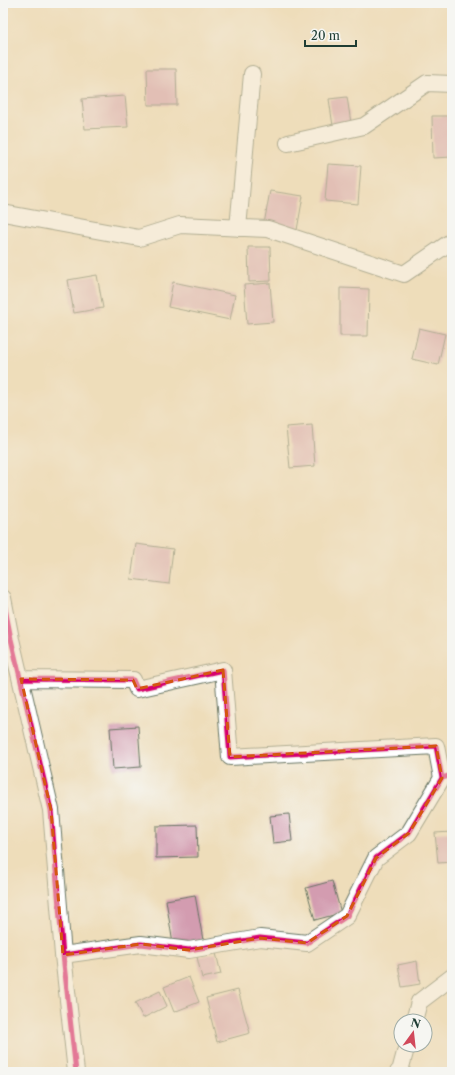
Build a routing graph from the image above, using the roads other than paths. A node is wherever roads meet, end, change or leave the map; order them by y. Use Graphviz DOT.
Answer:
graph roads {
  1 [pos="252,74"];
  2 [pos="452,84"];
  3 [pos="288,143"];
  4 [pos="3,213"];
  5 [pos="238,228"];
  6 [pos="452,241"];
  7 [pos="3,598"];
  8 [pos="20,679"];
  9 [pos="447,776"];
  10 [pos="63,955"];
  11 [pos="452,977"];
  12 [pos="416,1013"];
  13 [pos="405,1053"];
  14 [pos="76,1072"];
  15 [pos="398,1072"];
  1 -- 5 [label="street"];
  2 -- 3 [label="street"];
  4 -- 5 [label="street"];
  5 -- 6 [label="street"];
  7 -- 8 [label="street"];
  8 -- 9 [label="street"];
  8 -- 10 [label="street"];
  9 -- 10 [label="street"];
  10 -- 14 [label="street"];
  11 -- 12 [label="street"];
  13 -- 15 [label="street"];
}
